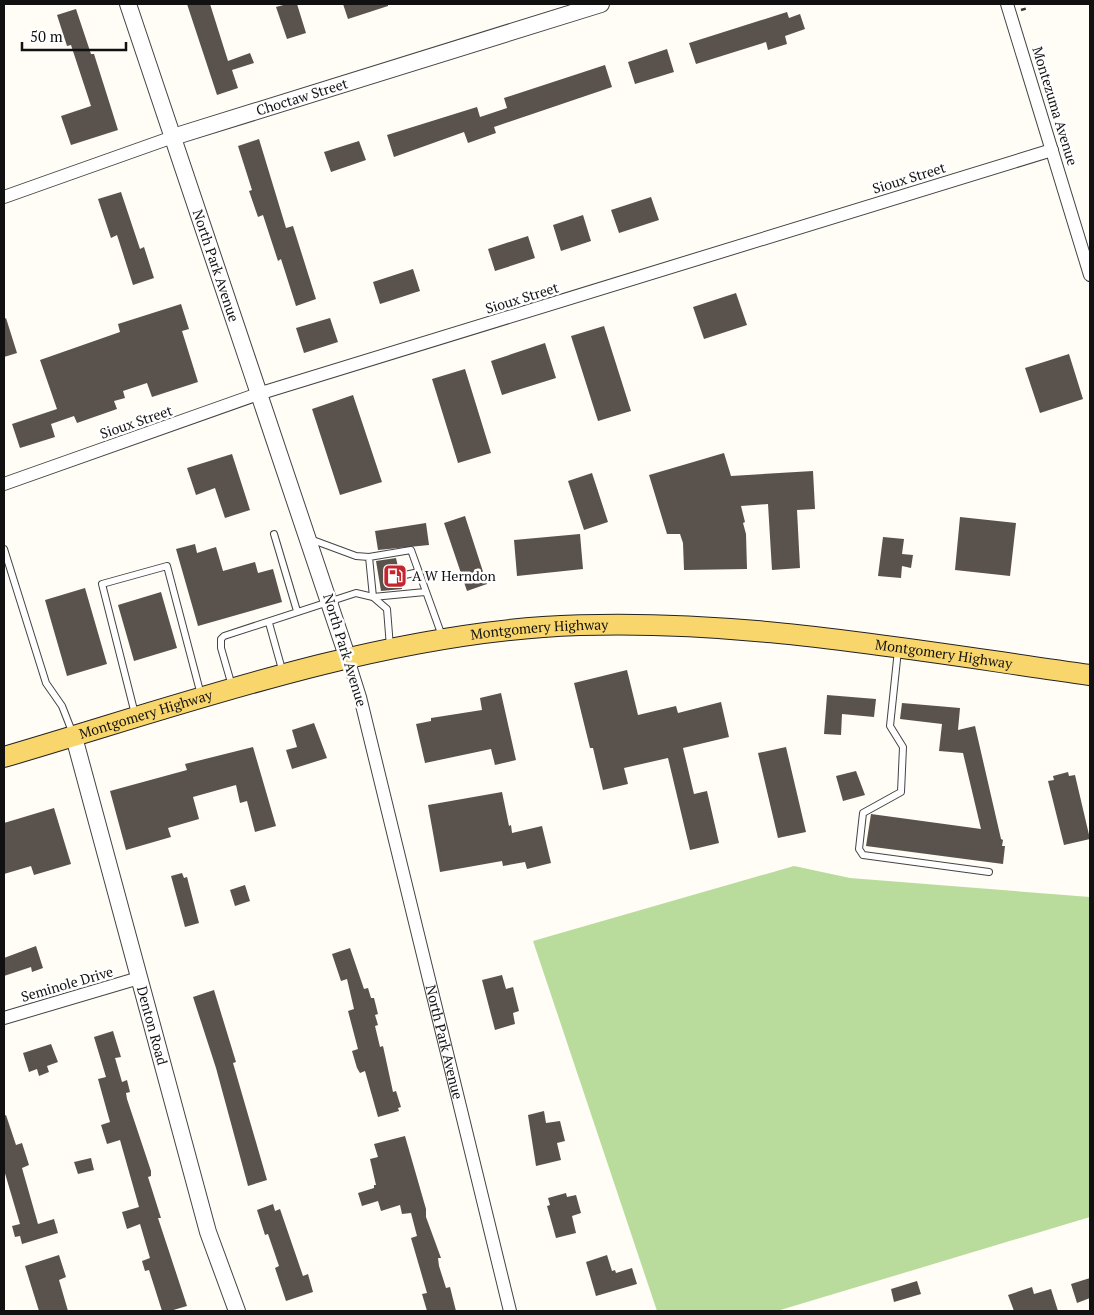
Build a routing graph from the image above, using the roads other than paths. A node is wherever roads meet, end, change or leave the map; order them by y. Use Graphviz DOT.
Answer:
graph roads {
  1 [pos="128,4"];
  2 [pos="601,4"];
  3 [pos="1007,4"];
  4 [pos="173,137"];
  5 [pos="1052,150"];
  6 [pos="4,197"];
  7 [pos="1090,275"];
  8 [pos="258,394"];
  9 [pos="4,484"];
  10 [pos="274,534"];
  11 [pos="308,539"];
  12 [pos="4,549"];
  13 [pos="370,557"];
  14 [pos="419,572"];
  15 [pos="400,576"];
  16 [pos="425,592"];
  17 [pos="373,596"];
  18 [pos="330,601"];
  19 [pos="297,611"];
  20 [pos="269,623"];
  21 [pos="443,640"];
  22 [pos="390,649"];
  23 [pos="898,649"];
  24 [pos="348,659"];
  25 [pos="283,675"];
  26 [pos="1090,675"];
  27 [pos="232,690"];
  28 [pos="202,699"];
  29 [pos="136,718"];
  30 [pos="74,737"];
  31 [pos="4,758"];
  32 [pos="989,872"];
  33 [pos="139,978"];
  34 [pos="4,1018"];
  35 [pos="237,1311"];
  36 [pos="510,1311"];
  1 -- 4 [label="street, North Park Avenue"];
  2 -- 4 [label="street, Choctaw Street"];
  3 -- 5 [label="street, Montezuma Avenue"];
  4 -- 6 [label="street, Choctaw Street"];
  4 -- 8 [label="street, North Park Avenue"];
  5 -- 7 [label="street, Montezuma Avenue"];
  5 -- 8 [label="street, Sioux Street"];
  8 -- 9 [label="street, Sioux Street"];
  8 -- 11 [label="street, North Park Avenue"];
  10 -- 19 [label="lane"];
  11 -- 13 [label="lane"];
  11 -- 18 [label="street, North Park Avenue"];
  12 -- 30 [label="lane"];
  13 -- 14 [label="lane"];
  13 -- 17 [label="lane"];
  14 -- 15 [label="lane"];
  14 -- 16 [label="lane"];
  16 -- 17 [label="lane"];
  16 -- 21 [label="lane"];
  17 -- 18 [label="lane"];
  17 -- 22 [label="lane"];
  18 -- 19 [label="lane"];
  18 -- 24 [label="street, North Park Avenue"];
  19 -- 20 [label="lane"];
  20 -- 25 [label="lane"];
  20 -- 27 [label="lane"];
  21 -- 22 [label="main road, Montgomery Highway"];
  21 -- 23 [label="main road, Montgomery Highway"];
  22 -- 24 [label="main road, Montgomery Highway"];
  23 -- 26 [label="main road, Montgomery Highway"];
  23 -- 32 [label="lane"];
  24 -- 25 [label="main road, Montgomery Highway"];
  24 -- 36 [label="street, North Park Avenue"];
  25 -- 27 [label="main road, Montgomery Highway"];
  27 -- 28 [label="main road, Montgomery Highway"];
  28 -- 29 [label="main road, Montgomery Highway"];
  28 -- 29 [label="lane"];
  29 -- 30 [label="main road, Montgomery Highway"];
  30 -- 31 [label="main road, Montgomery Highway"];
  30 -- 33 [label="street, Denton Road"];
  33 -- 34 [label="street, Seminole Drive"];
  33 -- 35 [label="street, Denton Road"];
}
